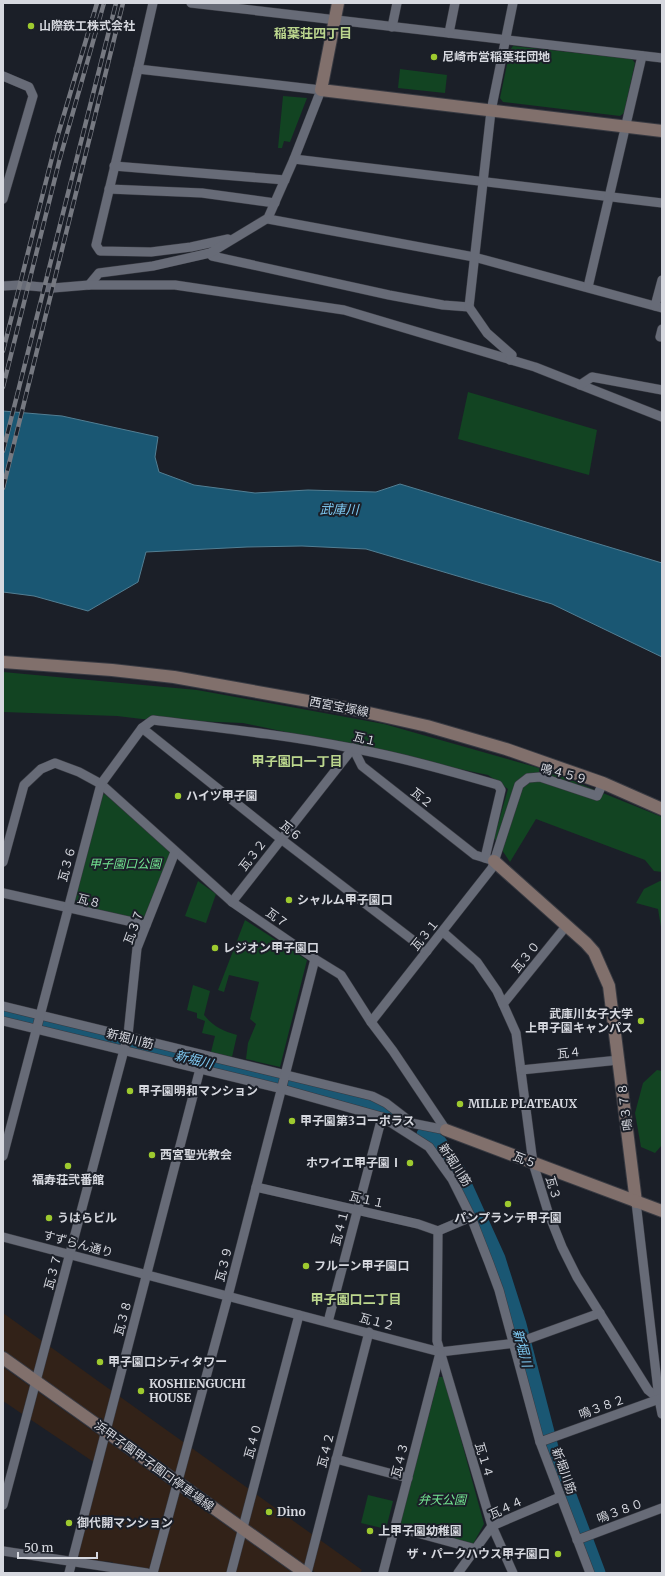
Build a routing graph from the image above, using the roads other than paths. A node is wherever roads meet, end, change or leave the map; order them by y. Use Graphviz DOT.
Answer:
graph roads {
  1 [pos="153,3"];
  2 [pos="191,3"];
  3 [pos="338,3"];
  4 [pos="397,3"];
  5 [pos="456,3"];
  6 [pos="513,3"];
  7 [pos="221,5"];
  8 [pos="280,8"];
  9 [pos="335,20"];
  10 [pos="392,27"];
  11 [pos="449,34"];
  12 [pos="505,40"];
  13 [pos="642,56"];
  14 [pos="662,58"];
  15 [pos="138,69"];
  16 [pos="3,76"];
  17 [pos="321,90"];
  18 [pos="491,111"];
  19 [pos="626,127"];
  20 [pos="662,131"];
  21 [pos="294,159"];
  22 [pos="114,166"];
  23 [pos="286,180"];
  24 [pos="484,182"];
  25 [pos="109,189"];
  26 [pos="610,197"];
  27 [pos="3,199"];
  28 [pos="275,203"];
  29 [pos="662,203"];
  30 [pos="268,219"];
  31 [pos="236,238"];
  32 [pos="210,253"];
  33 [pos="474,257"];
  34 [pos="662,280"];
  35 [pos="89,285"];
  36 [pos="3,286"];
  37 [pos="588,288"];
  38 [pos="469,307"];
  39 [pos="659,307"];
  40 [pos="510,360"];
  41 [pos="580,385"];
  42 [pos="662,390"];
  43 [pos="662,417"];
  44 [pos="3,662"];
  45 [pos="142,728"];
  46 [pos="353,748"];
  47 [pos="603,783"];
  48 [pos="101,784"];
  49 [pos="662,808"];
  50 [pos="281,840"];
  51 [pos="175,852"];
  52 [pos="490,860"];
  53 [pos="3,862"];
  54 [pos="3,892"];
  55 [pos="232,902"];
  56 [pos="68,908"];
  57 [pos="146,925"];
  58 [pos="567,925"];
  59 [pos="443,932"];
  60 [pos="426,951"];
  61 [pos="315,959"];
  62 [pos="503,1004"];
  63 [pos="3,1006"];
  64 [pos="3,1021"];
  65 [pos="37,1021"];
  66 [pos="371,1022"];
  67 [pos="126,1042"];
  68 [pos="619,1060"];
  69 [pos="200,1069"];
  70 [pos="521,1070"];
  71 [pos="284,1081"];
  72 [pos="382,1116"];
  73 [pos="412,1123"];
  74 [pos="446,1130"];
  75 [pos="3,1156"];
  76 [pos="533,1163"];
  77 [pos="256,1187"];
  78 [pos="636,1202"];
  79 [pos="357,1210"];
  80 [pos="662,1212"];
  81 [pos="471,1217"];
  82 [pos="438,1230"];
  83 [pos="3,1237"];
  84 [pos="70,1254"];
  85 [pos="146,1274"];
  86 [pos="228,1296"];
  87 [pos="600,1313"];
  88 [pos="299,1314"];
  89 [pos="328,1322"];
  90 [pos="369,1332"];
  91 [pos="518,1343"];
  92 [pos="440,1352"];
  93 [pos="3,1358"];
  94 [pos="37,1382"];
  95 [pos="660,1399"];
  96 [pos="662,1414"];
  97 [pos="106,1431"];
  98 [pos="545,1440"];
  99 [pos="336,1459"];
  100 [pos="408,1478"];
  101 [pos="178,1482"];
  102 [pos="560,1497"];
  103 [pos="3,1505"];
  104 [pos="662,1508"];
  105 [pos="492,1526"];
  106 [pos="395,1527"];
  107 [pos="242,1529"];
  108 [pos="581,1538"];
  109 [pos="476,1549"];
  110 [pos="3,1551"];
  111 [pos="72,1562"];
  112 [pos="69,1573"];
  113 [pos="148,1573"];
  114 [pos="153,1573"];
  115 [pos="231,1573"];
  116 [pos="306,1573"];
  117 [pos="383,1573"];
  118 [pos="458,1573"];
  119 [pos="513,1573"];
  120 [pos="590,1573"];
  1 -- 15 [label="street"];
  2 -- 7 [label="street"];
  3 -- 9 [label="street"];
  4 -- 10 [label="street"];
  5 -- 11 [label="street"];
  6 -- 12 [label="street"];
  7 -- 8 [label="street"];
  8 -- 9 [label="street"];
  9 -- 10 [label="street"];
  9 -- 17 [label="street"];
  10 -- 11 [label="street"];
  11 -- 12 [label="street"];
  12 -- 13 [label="street"];
  12 -- 18 [label="street"];
  13 -- 14 [label="street"];
  13 -- 19 [label="street"];
  15 -- 17 [label="street"];
  15 -- 22 [label="street"];
  16 -- 27 [label="street"];
  17 -- 18 [label="street"];
  17 -- 21 [label="street"];
  18 -- 19 [label="street"];
  18 -- 24 [label="street"];
  19 -- 20 [label="street"];
  19 -- 26 [label="street"];
  21 -- 23 [label="street"];
  21 -- 24 [label="street"];
  22 -- 23 [label="street"];
  22 -- 25 [label="street"];
  23 -- 28 [label="street"];
  24 -- 26 [label="street"];
  24 -- 33 [label="street"];
  25 -- 28 [label="street"];
  25 -- 31 [label="street"];
  26 -- 29 [label="street"];
  26 -- 37 [label="street"];
  28 -- 30 [label="street"];
  30 -- 31 [label="street"];
  30 -- 33 [label="street"];
  31 -- 32 [label="street"];
  32 -- 35 [label="street"];
  32 -- 38 [label="street"];
  33 -- 37 [label="street"];
  33 -- 38 [label="street"];
  34 -- 39 [label="street"];
  35 -- 36 [label="street"];
  35 -- 40 [label="street"];
  37 -- 39 [label="street"];
  38 -- 40 [label="street"];
  40 -- 41 [label="street"];
  41 -- 42 [label="street"];
  41 -- 43 [label="street"];
  44 -- 47 [label="street, 西宮宝塚線"];
  45 -- 46 [label="street, 瓦１"];
  45 -- 48 [label="street, 瓦３６"];
  45 -- 50 [label="street, 瓦６"];
  46 -- 50 [label="street, 瓦３２"];
  46 -- 52 [label="street, 瓦２"];
  46 -- 52 [label="street, 瓦１"];
  47 -- 49 [label="street, 西宮宝塚線"];
  47 -- 52 [label="street, 鳴４５９"];
  48 -- 51 [label="street, 瓦７"];
  48 -- 53 [label="street, 瓦７"];
  48 -- 56 [label="street, 瓦３６"];
  50 -- 55 [label="street, 瓦３２"];
  50 -- 60 [label="street, 瓦６"];
  51 -- 55 [label="street, 瓦７"];
  51 -- 57 [label="street, 瓦３７"];
  52 -- 58 [label="street, 鳴３７８"];
  52 -- 59 [label="street, 瓦３１"];
  54 -- 56 [label="street, 瓦８"];
  55 -- 61 [label="street, 瓦７"];
  56 -- 57 [label="street, 瓦８"];
  56 -- 65 [label="street, 瓦３６"];
  57 -- 67 [label="street, 瓦３７"];
  58 -- 62 [label="street, 瓦３０"];
  58 -- 68 [label="street, 鳴３７８"];
  59 -- 60 [label="street, 瓦３１"];
  59 -- 62 [label="street, 瓦３"];
  60 -- 66 [label="street, 瓦３１"];
  61 -- 66 [label="street, 瓦７"];
  61 -- 71 [label="street, 瓦３９"];
  62 -- 70 [label="street, 瓦３"];
  63 -- 65 [label="street"];
  64 -- 65 [label="street, 新堀川筋"];
  65 -- 67 [label="street, 新堀川筋"];
  65 -- 67 [label="street"];
  65 -- 75 [label="street, 瓦３６"];
  66 -- 74 [label="street, 瓦７"];
  67 -- 69 [label="street, 新堀川筋"];
  67 -- 71 [label="street"];
  67 -- 84 [label="street, 瓦３７"];
  68 -- 70 [label="street, 瓦４"];
  68 -- 78 [label="street, 鳴３７８"];
  69 -- 71 [label="street, 新堀川筋"];
  69 -- 85 [label="street, 瓦３８"];
  70 -- 76 [label="street, 瓦３"];
  71 -- 72 [label="street, 新堀川筋"];
  71 -- 73 [label="street"];
  71 -- 77 [label="street, 瓦３９"];
  72 -- 73 [label="street, 瓦５"];
  72 -- 79 [label="street, 瓦４１"];
  72 -- 81 [label="street, 新堀川筋"];
  73 -- 74 [label="street, 瓦５"];
  74 -- 76 [label="street, 瓦５"];
  76 -- 78 [label="street, 瓦５"];
  76 -- 87 [label="street, 瓦３"];
  77 -- 79 [label="street, 瓦１１"];
  77 -- 86 [label="street, 瓦３９"];
  78 -- 80 [label="street, 瓦５"];
  78 -- 95 [label="street, 鳴３７８"];
  79 -- 82 [label="street, 瓦１１"];
  79 -- 89 [label="street, 瓦４１"];
  81 -- 82 [label="street"];
  81 -- 91 [label="street, 新堀川筋"];
  82 -- 92 [label="street"];
  83 -- 84 [label="street, すずらん通り"];
  84 -- 85 [label="street, すずらん通り"];
  84 -- 94 [label="street, 瓦３７"];
  85 -- 86 [label="street, 瓦１２"];
  85 -- 97 [label="street, 瓦３８"];
  86 -- 88 [label="street, 瓦１２"];
  86 -- 101 [label="street, 瓦３９"];
  87 -- 91 [label="street, 瓦１２"];
  87 -- 95 [label="street, 瓦３"];
  88 -- 89 [label="street, 瓦１２"];
  88 -- 107 [label="street, 瓦４０"];
  89 -- 90 [label="street, 瓦１２"];
  90 -- 92 [label="street, 瓦１２"];
  90 -- 99 [label="street, 瓦４２"];
  91 -- 92 [label="street, 瓦１２"];
  91 -- 98 [label="street, 新堀川筋"];
  92 -- 100 [label="street, 瓦４３"];
  92 -- 105 [label="street, 瓦１４"];
  93 -- 94 [label="street, 浜甲子園甲子園口停車場線"];
  94 -- 97 [label="street, 浜甲子園甲子園口停車場線"];
  94 -- 103 [label="street, 瓦３７"];
  95 -- 96 [label="street, 鳴３７８"];
  95 -- 98 [label="street, 鳴３８２"];
  97 -- 101 [label="street, 浜甲子園甲子園口停車場線"];
  97 -- 111 [label="street, 瓦３８"];
  98 -- 102 [label="street, 新堀川筋"];
  99 -- 100 [label="street"];
  99 -- 116 [label="street, 瓦４２"];
  100 -- 106 [label="street, 瓦４３"];
  101 -- 107 [label="street, 浜甲子園甲子園口停車場線"];
  101 -- 114 [label="street, 瓦３９"];
  102 -- 105 [label="street, 瓦４４"];
  102 -- 108 [label="street, 新堀川筋"];
  104 -- 108 [label="street, 鳴３８０"];
  105 -- 109 [label="street, 瓦４４"];
  105 -- 119 [label="street, 瓦１４"];
  106 -- 109 [label="street"];
  106 -- 117 [label="street, 瓦４３"];
  107 -- 115 [label="street, 瓦４０"];
  107 -- 116 [label="street, 浜甲子園甲子園口停車場線"];
  108 -- 120 [label="street, 新堀川筋"];
  109 -- 118 [label="street, 瓦４４"];
  110 -- 111 [label="street"];
  111 -- 112 [label="street, 瓦３８"];
  111 -- 113 [label="street"];
}
